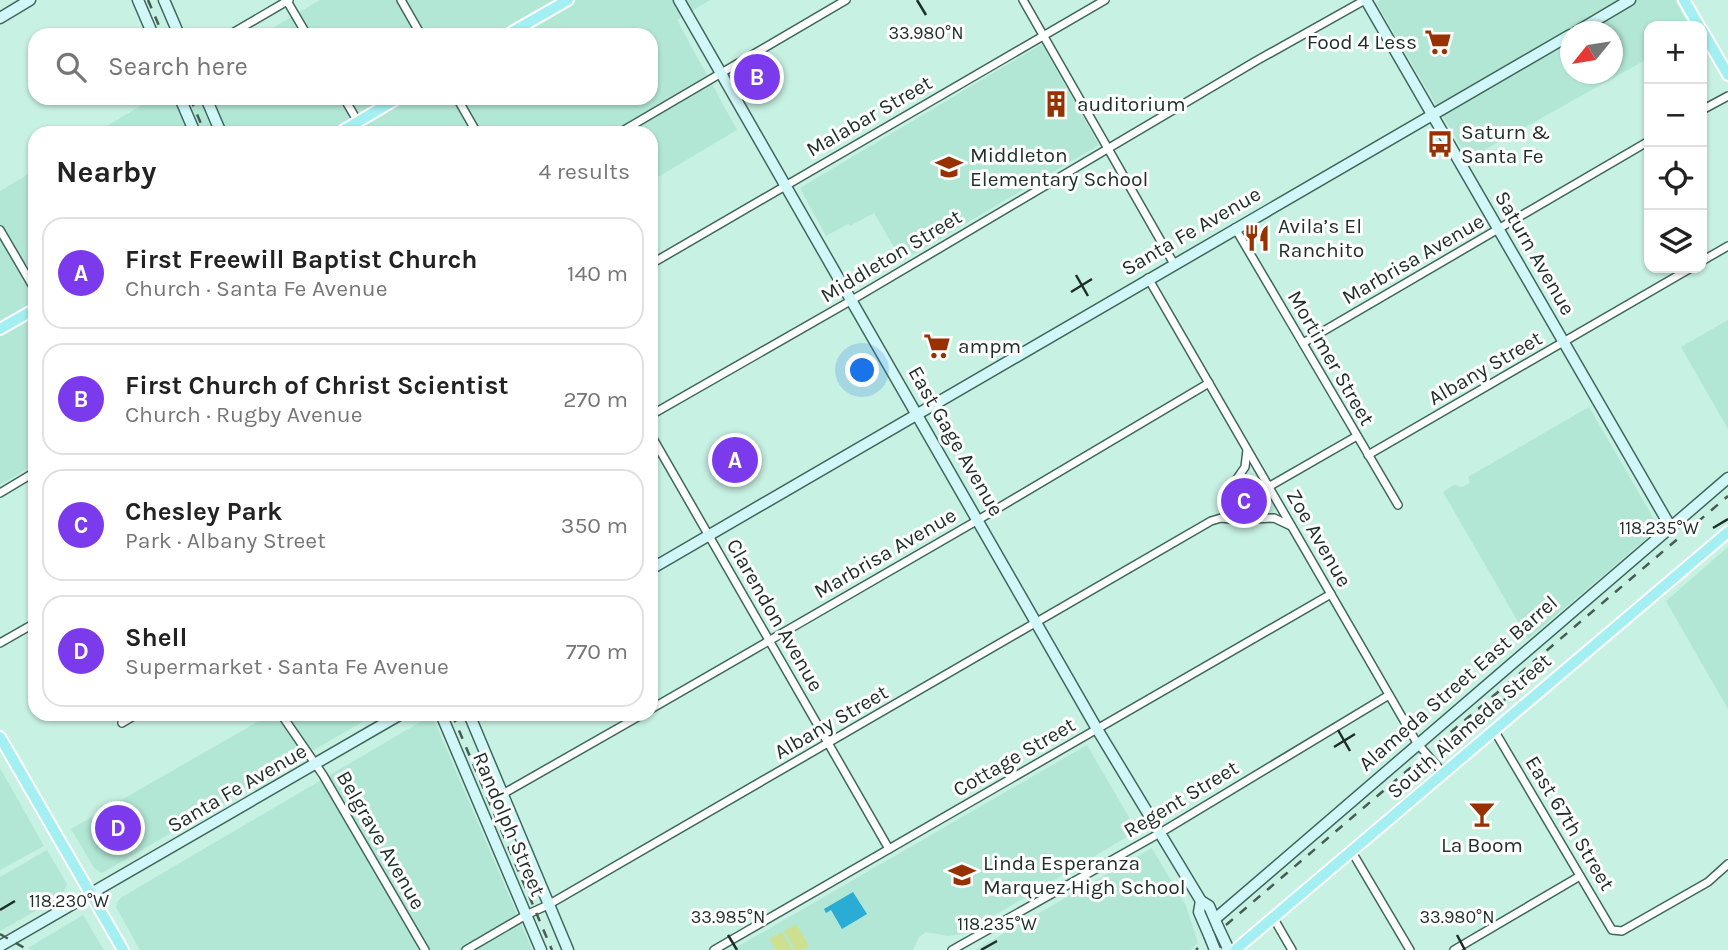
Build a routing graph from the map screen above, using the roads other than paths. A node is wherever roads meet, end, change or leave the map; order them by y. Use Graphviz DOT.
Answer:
graph roads {
  1 [pos="30,0"];
  2 [pos="138,0"];
  3 [pos="164,0"];
  4 [pos="401,0"];
  5 [pos="568,0"];
  6 [pos="679,0"];
  7 [pos="846,0"];
  8 [pos="1023,0"];
  9 [pos="1105,0"];
  10 [pos="1366,0"];
  11 [pos="1630,0"];
  12 [pos="1684,0"];
  13 [pos="288,1"];
  14 [pos="0,18"];
  15 [pos="1595,21"];
  16 [pos="1697,21"];
  17 [pos="150,28"];
  18 [pos="176,28"];
  19 [pos="241,28"];
  20 [pos="303,28"];
  21 [pos="417,28"];
  22 [pos="519,28"];
  23 [pos="1044,36"];
  24 [pos="1707,38"];
  25 [pos="1560,40"];
  26 [pos="722,74"];
  27 [pos="1728,75"];
  28 [pos="1728,96"];
  29 [pos="183,105"];
  30 [pos="209,105"];
  31 [pos="348,105"];
  32 [pos="386,105"];
  33 [pos="461,105"];
  34 [pos="1707,107"];
  35 [pos="1432,115"];
  36 [pos="358,122"];
  37 [pos="192,126"];
  38 [pos="218,126"];
  39 [pos="351,126"];
  40 [pos="473,126"];
  41 [pos="631,126"];
  42 [pos="1644,144"];
  43 [pos="1108,147"];
  44 [pos="785,185"];
  45 [pos="1235,228"];
  46 [pos="0,230"];
  47 [pos="1500,230"];
  48 [pos="1728,246"];
  49 [pos="1707,258"];
  50 [pos="658,260"];
  51 [pos="1174,264"];
  52 [pos="1683,273"];
  53 [pos="28,278"];
  54 [pos="1148,278"];
  55 [pos="852,300"];
  56 [pos="28,313"];
  57 [pos="0,329"];
  58 [pos="1303,343"];
  59 [pos="1564,343"];
  60 [pos="1209,383"];
  61 [pos="658,411"];
  62 [pos="918,414"];
  63 [pos="1357,436"];
  64 [pos="658,447"];
  65 [pos="1247,449"];
  66 [pos="1368,455"];
  67 [pos="28,476"];
  68 [pos="1728,478"];
  69 [pos="1236,482"];
  70 [pos="1266,489"];
  71 [pos="0,493"];
  72 [pos="1225,496"];
  73 [pos="1398,505"];
  74 [pos="1256,518"];
  75 [pos="978,520"];
  76 [pos="1239,520"];
  77 [pos="1211,521"];
  78 [pos="1292,526"];
  79 [pos="1670,526"];
  80 [pos="1728,532"];
  81 [pos="709,536"];
  82 [pos="658,565"];
  83 [pos="1331,594"];
  84 [pos="1037,623"];
  85 [pos="28,627"];
  86 [pos="770,641"];
  87 [pos="0,643"];
  88 [pos="1389,695"];
  89 [pos="658,705"];
  90 [pos="125,721"];
  91 [pos="286,721"];
  92 [pos="389,721"];
  93 [pos="444,721"];
  94 [pos="472,721"];
  95 [pos="631,721"];
  96 [pos="122,723"];
  97 [pos="1097,729"];
  98 [pos="1494,730"];
  99 [pos="0,737"];
  100 [pos="829,743"];
  101 [pos="1417,743"];
  102 [pos="316,765"];
  103 [pos="1444,774"];
  104 [pos="501,795"];
  105 [pos="1160,833"];
  106 [pos="889,849"];
  107 [pos="1352,852"];
  108 [pos="1728,864"];
  109 [pos="1580,876"];
  110 [pos="91,894"];
  111 [pos="1201,901"];
  112 [pos="548,905"];
  113 [pos="526,915"];
  114 [pos="1274,919"];
  115 [pos="1217,923"];
  116 [pos="0,947"];
  117 [pos="1229,949"];
  118 [pos="123,950"];
  119 [pos="425,950"];
  120 [pos="466,950"];
  121 [pos="541,950"];
  122 [pos="568,950"];
  123 [pos="714,950"];
  124 [pos="952,950"];
  125 [pos="1215,950"];
  126 [pos="1292,950"];
  127 [pos="1410,950"];
  128 [pos="1454,950"];
  1 -- 14 [label="main road"];
  2 -- 17 [label="main road"];
  3 -- 18 [label="main road"];
  4 -- 21 [label="street"];
  5 -- 22 [label="main road"];
  6 -- 26 [label="main road, East Gage Avenue"];
  7 -- 26 [label="street"];
  8 -- 23 [label="street"];
  9 -- 23 [label="street, Malabar Street"];
  10 -- 35 [label="main road, Saturn Avenue"];
  10 -- 43 [label="street, Middleton Street"];
  11 -- 15 [label="main road"];
  12 -- 16 [label="main road"];
  13 -- 19 [label="street"];
  13 -- 20 [label="street"];
  23 -- 43 [label="street"];
  23 -- 44 [label="street, Malabar Street"];
  24 -- 27 [label="main road"];
  25 -- 35 [label="main road, Santa Fe Avenue"];
  26 -- 41 [label="street"];
  26 -- 44 [label="main road, East Gage Avenue"];
  28 -- 34 [label="street"];
  29 -- 37 [label="main road"];
  30 -- 38 [label="main road"];
  31 -- 36 [label="street"];
  32 -- 36 [label="main road"];
  33 -- 40 [label="street"];
  35 -- 45 [label="main road, Santa Fe Avenue"];
  35 -- 47 [label="main road, Saturn Avenue"];
  36 -- 39 [label="main road"];
  42 -- 47 [label="street, Marbrisa Avenue"];
  43 -- 51 [label="street"];
  43 -- 55 [label="street, Middleton Street"];
  44 -- 50 [label="street, Malabar Street"];
  44 -- 55 [label="main road, East Gage Avenue"];
  45 -- 51 [label="main road, Santa Fe Avenue"];
  45 -- 58 [label="street, Mortimer Street"];
  46 -- 53 [label="street"];
  47 -- 58 [label="street, Marbrisa Avenue"];
  47 -- 59 [label="main road, Saturn Avenue"];
  48 -- 49 [label="street"];
  51 -- 54 [label="main road, Santa Fe Avenue"];
  52 -- 59 [label="street, Albany Street"];
  54 -- 60 [label="street, Zoe Avenue"];
  54 -- 62 [label="main road, Santa Fe Avenue"];
  55 -- 61 [label="street, Middleton Street"];
  55 -- 62 [label="main road, East Gage Avenue"];
  56 -- 57 [label="main road"];
  58 -- 63 [label="street, Mortimer Street"];
  59 -- 66 [label="street, Albany Street"];
  59 -- 79 [label="main road, Saturn Avenue"];
  60 -- 65 [label="street, Zoe Avenue"];
  60 -- 75 [label="street, Marbrisa Avenue"];
  62 -- 75 [label="main road, East Gage Avenue"];
  62 -- 81 [label="main road, Santa Fe Avenue"];
  63 -- 66 [label="street, Mortimer Street"];
  63 -- 70 [label="street"];
  64 -- 81 [label="street, Clarendon Avenue"];
  65 -- 69 [label="street"];
  65 -- 70 [label="street, Zoe Avenue"];
  66 -- 73 [label="street, Mortimer Street"];
  67 -- 71 [label="street"];
  68 -- 79 [label="main road, Alameda Street East Barrel"];
  69 -- 70 [label="street"];
  69 -- 72 [label="street"];
  70 -- 74 [label="street"];
  70 -- 78 [label="street, Zoe Avenue"];
  72 -- 76 [label="street"];
  72 -- 77 [label="street"];
  74 -- 76 [label="street, Albany Street"];
  74 -- 78 [label="street, Albany Street"];
  75 -- 84 [label="main road, East Gage Avenue"];
  75 -- 86 [label="street, Marbrisa Avenue"];
  76 -- 77 [label="street, Albany Street"];
  77 -- 84 [label="street, Albany Street"];
  78 -- 83 [label="street, Zoe Avenue"];
  79 -- 101 [label="main road, Alameda Street East Barrel"];
  80 -- 98 [label="main road, South Alameda Street"];
  81 -- 82 [label="main road, Santa Fe Avenue"];
  81 -- 86 [label="street, Clarendon Avenue"];
  83 -- 88 [label="street, Zoe Avenue"];
  83 -- 97 [label="street, Cottage Street"];
  84 -- 97 [label="main road, East Gage Avenue"];
  84 -- 100 [label="street, Albany Street"];
  85 -- 87 [label="street"];
  86 -- 89 [label="street, Marbrisa Avenue"];
  86 -- 100 [label="street, Clarendon Avenue"];
  88 -- 101 [label="street, Zoe Avenue"];
  88 -- 105 [label="street, Regent Street"];
  90 -- 96 [label="street"];
  91 -- 102 [label="street, Belgrave Avenue"];
  92 -- 102 [label="main road, Santa Fe Avenue"];
  93 -- 113 [label="main road, Randolph Street"];
  94 -- 104 [label="main road, Randolph Street"];
  95 -- 104 [label="street"];
  97 -- 105 [label="main road, East Gage Avenue"];
  97 -- 106 [label="street, Cottage Street"];
  98 -- 103 [label="main road, South Alameda Street"];
  98 -- 109 [label="street, East 67th Street"];
  99 -- 110 [label="main road"];
  100 -- 106 [label="street, Clarendon Avenue"];
  100 -- 112 [label="street, Albany Street"];
  101 -- 103 [label="street, Zoe Avenue"];
  101 -- 115 [label="main road, Alameda Street East Barrel"];
  102 -- 110 [label="main road, Santa Fe Avenue"];
  102 -- 119 [label="street, Belgrave Avenue"];
  103 -- 107 [label="main road, South Alameda Street"];
  104 -- 112 [label="main road, Randolph Street"];
  105 -- 111 [label="main road, East Gage Avenue"];
  105 -- 124 [label="street, Regent Street"];
  106 -- 123 [label="street, Cottage Street"];
  107 -- 114 [label="main road, South Alameda Street"];
  107 -- 127 [label="street"];
  108 -- 109 [label="street, East 67th Street"];
  109 -- 128 [label="street"];
  110 -- 116 [label="main road, Santa Fe Avenue"];
  110 -- 118 [label="main road"];
  111 -- 115 [label="main road, East Gage Avenue"];
  111 -- 125 [label="main road, East Gage Avenue, bridge"];
  112 -- 113 [label="street, Albany Street"];
  112 -- 122 [label="main road, Randolph Street"];
  113 -- 120 [label="street, Albany Street"];
  113 -- 121 [label="main road, Randolph Street"];
  114 -- 117 [label="main road, South Alameda Street"];
  114 -- 126 [label="street"];
  115 -- 117 [label="main road, East Gage Avenue, bridge"];
}
